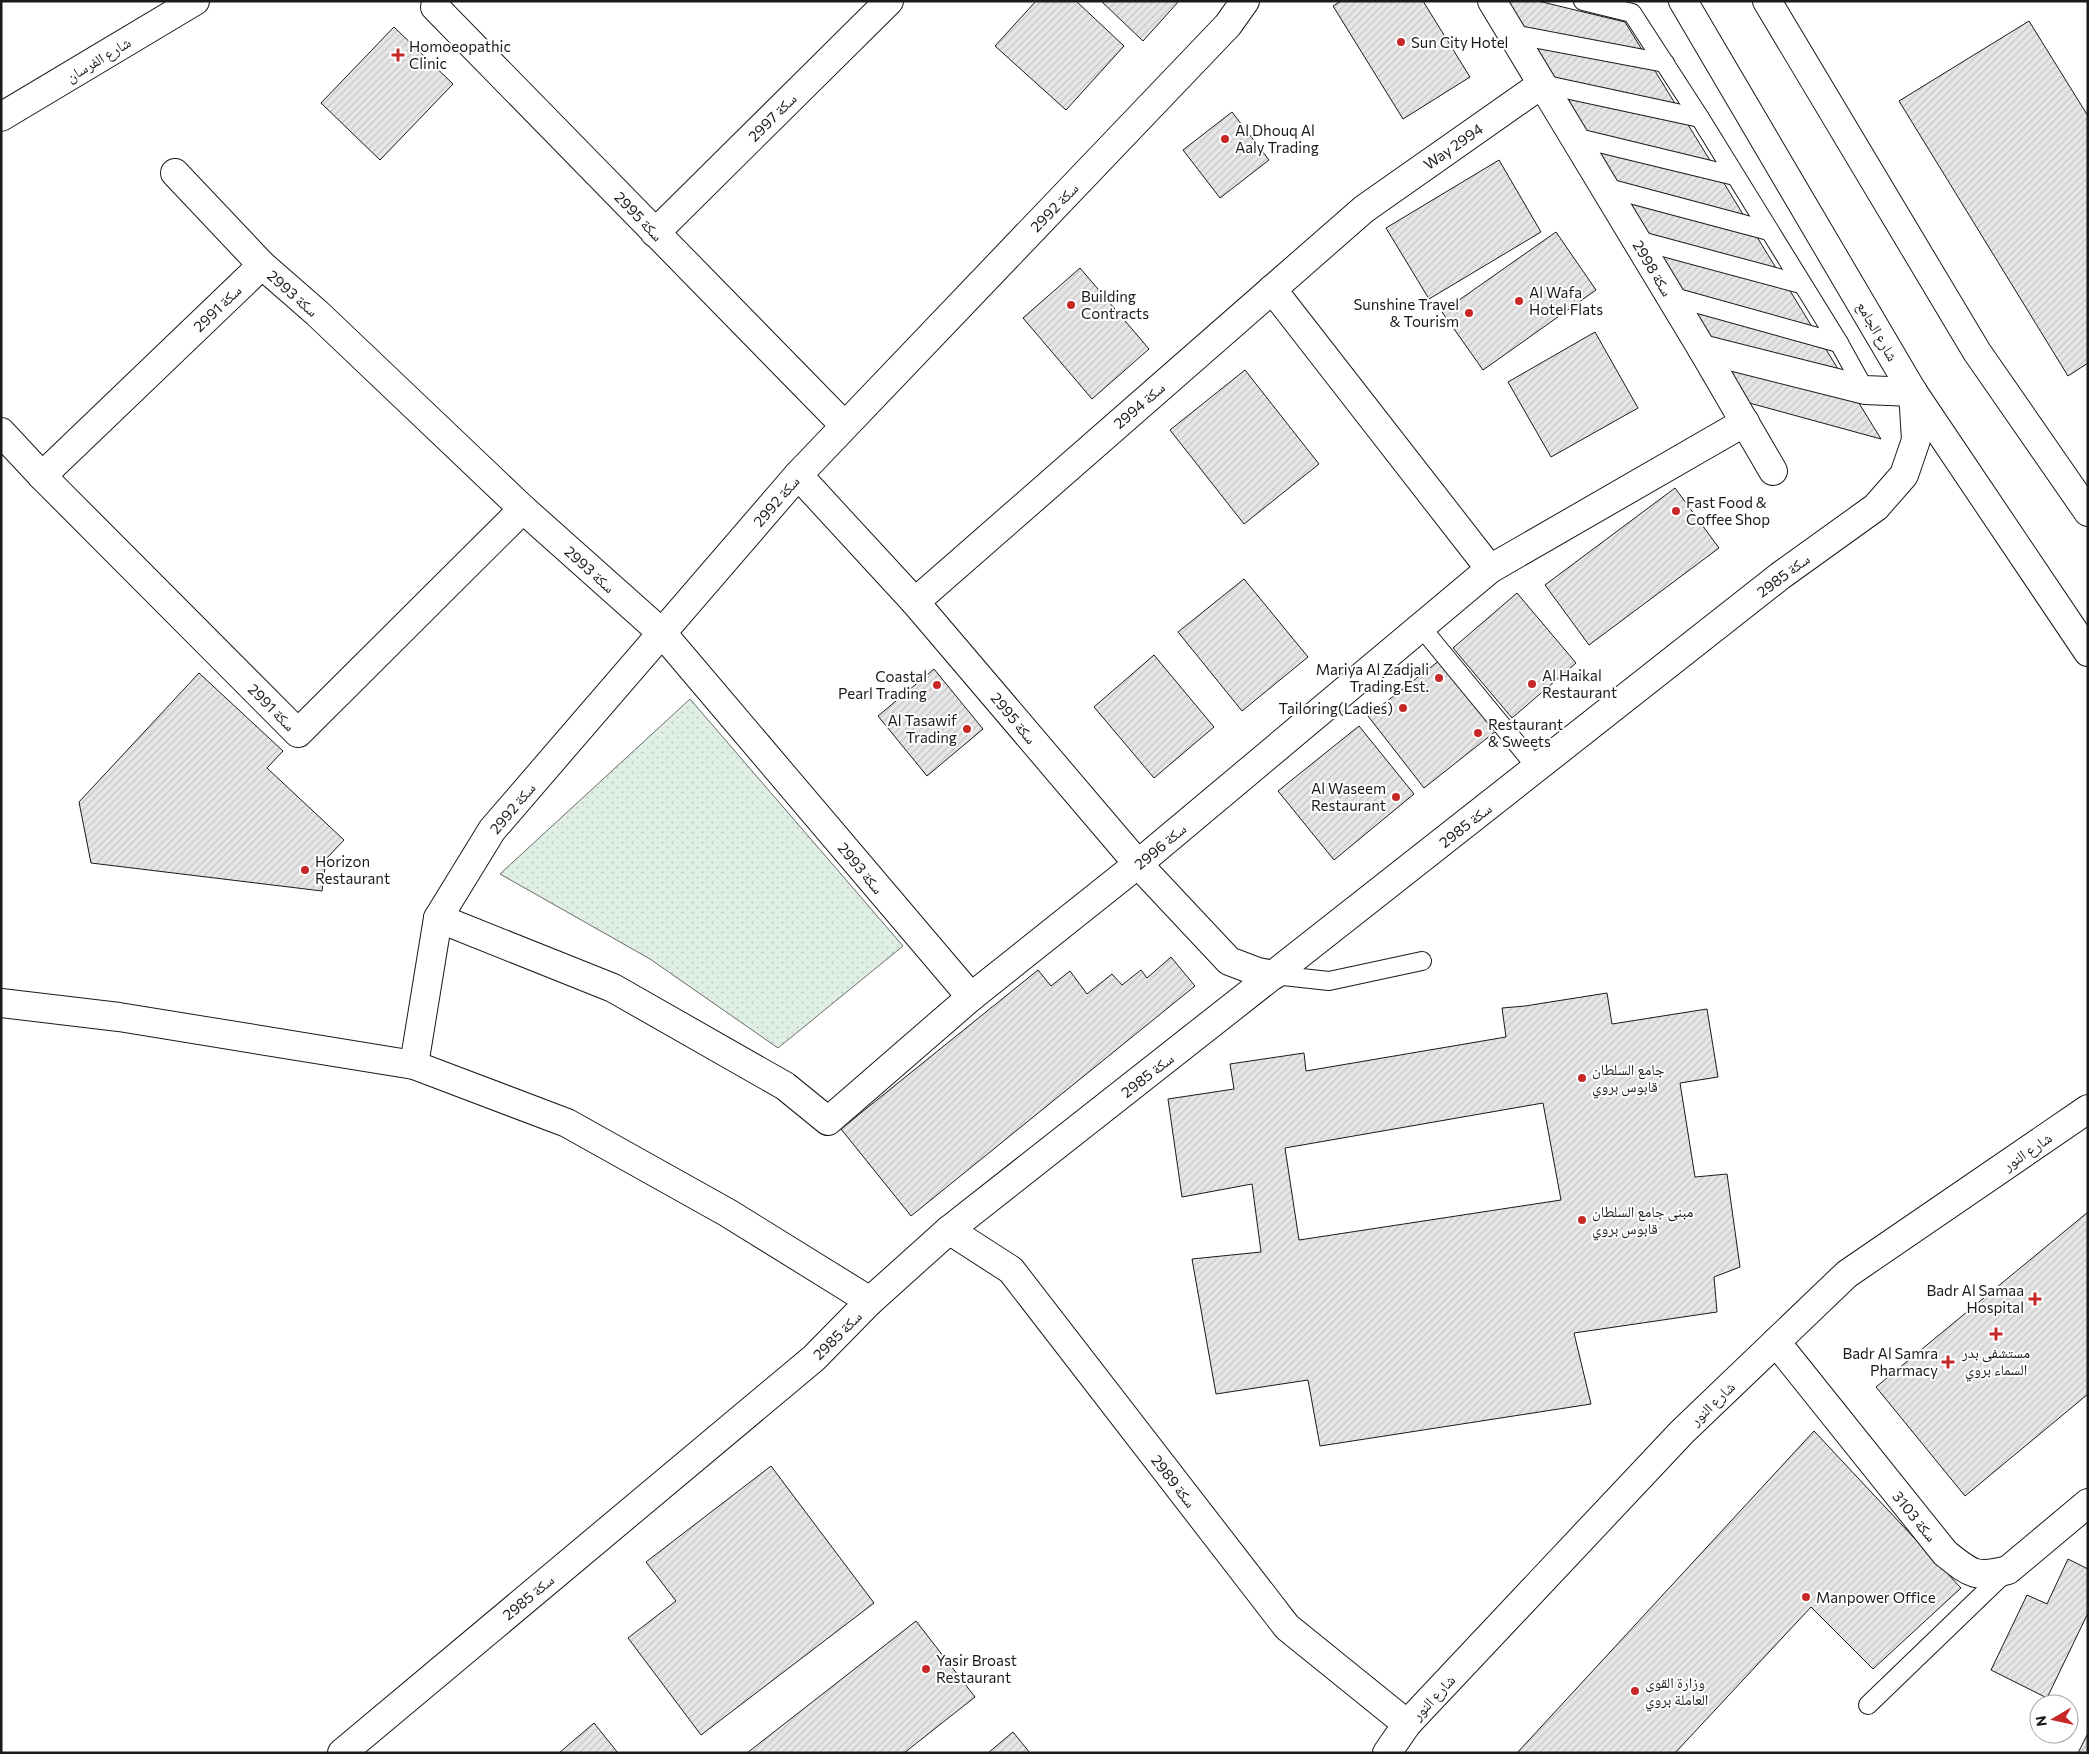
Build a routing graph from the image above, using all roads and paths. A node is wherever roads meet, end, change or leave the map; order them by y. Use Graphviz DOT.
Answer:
graph roads {
  1 [pos="195,1"];
  2 [pos="889,1"];
  3 [pos="1245,1"];
  4 [pos="1492,1"];
  5 [pos="1583,1"];
  6 [pos="1683,1"];
  7 [pos="1767,1"];
  8 [pos="435,7"];
  9 [pos="1512,34"];
  10 [pos="1665,63"];
  11 [pos="1542,84"];
  12 [pos="1,117"];
  13 [pos="1700,118"];
  14 [pos="1574,137"];
  15 [pos="175,173"];
  16 [pos="1735,176"];
  17 [pos="1604,187"];
  18 [pos="1364,209"];
  19 [pos="1769,231"];
  20 [pos="655,233"];
  21 [pos="1637,240"];
  22 [pos="262,265"];
  23 [pos="1801,284"];
  24 [pos="1272,289"];
  25 [pos="1670,296"];
  26 [pos="1838,343"];
  27 [pos="1702,349"];
  28 [pos="1866,390"];
  29 [pos="1913,392"];
  30 [pos="1745,422"];
  31 [pos="844,425"];
  32 [pos="1,432"];
  33 [pos="1773,471"];
  34 [pos="798,475"];
  35 [pos="42,476"];
  36 [pos="523,509"];
  37 [pos="2088,512"];
  38 [pos="1490,569"];
  39 [pos="915,602"];
  40 [pos="1422,627"];
  41 [pos="662,633"];
  42 [pos="2088,652"];
  43 [pos="1537,768"];
  44 [pos="1138,864"];
  45 [pos="438,918"];
  46 [pos="1229,961"];
  47 [pos="1422,961"];
  48 [pos="1274,976"];
  49 [pos="971,997"];
  50 [pos="1,1003"];
  51 [pos="1234,1008"];
  52 [pos="414,1065"];
  53 [pos="2088,1109"];
  54 [pos="949,1230"];
  55 [pos="870,1301"];
  56 [pos="1776,1342"];
  57 [pos="2083,1514"];
  58 [pos="2008,1570"];
  59 [pos="1868,1705"];
  60 [pos="1407,1724"];
  61 [pos="342,1753"];
  62 [pos="1387,1753"];
  1 -- 12 [label="street, شارع الفرسان"];
  2 -- 20 [label="street, سكة 2997"];
  3 -- 31 [label="street, سكة 2992"];
  4 -- 9 [label="street, سكة 2998"];
  5 -- 10 [label="lane"];
  6 -- 29 [label="street, شارع الجامع"];
  7 -- 37 [label="street"];
  8 -- 20 [label="street, سكة 2995"];
  9 -- 10 [label="lane"];
  9 -- 11 [label="street, سكة 2998"];
  10 -- 13 [label="lane"];
  11 -- 13 [label="lane"];
  11 -- 14 [label="street, سكة 2998"];
  11 -- 18 [label="street, Way 2994"];
  13 -- 16 [label="lane"];
  14 -- 16 [label="lane"];
  14 -- 17 [label="street, سكة 2998"];
  15 -- 22 [label="street, سكة 2993"];
  16 -- 19 [label="lane"];
  17 -- 19 [label="lane"];
  17 -- 21 [label="street, سكة 2998"];
  18 -- 24 [label="street, سكة 2994"];
  19 -- 23 [label="lane"];
  20 -- 31 [label="street, سكة 2995"];
  21 -- 23 [label="lane"];
  21 -- 25 [label="street, سكة 2998"];
  22 -- 35 [label="street, سكة 2991"];
  22 -- 36 [label="street, سكة 2993"];
  23 -- 26 [label="lane"];
  24 -- 38 [label="street"];
  24 -- 39 [label="street, سكة 2994"];
  25 -- 26 [label="lane"];
  25 -- 27 [label="street, سكة 2998"];
  26 -- 28 [label="lane"];
  27 -- 28 [label="street"];
  27 -- 30 [label="street, سكة 2998"];
  28 -- 29 [label="street"];
  29 -- 42 [label="street, شارع الجامع"];
  29 -- 43 [label="street, سكة 2985"];
  30 -- 33 [label="street, سكة 2998"];
  30 -- 38 [label="street, سكة 2996"];
  31 -- 34 [label="street, سكة 2992"];
  32 -- 35 [label="street, سكة 2991"];
  34 -- 39 [label="street, سكة 2995"];
  34 -- 41 [label="street, سكة 2992"];
  35 -- 36 [label="street, سكة 2991"];
  36 -- 41 [label="street, سكة 2993"];
  38 -- 40 [label="street, سكة 2996"];
  39 -- 44 [label="street, سكة 2995"];
  40 -- 43 [label="lane"];
  40 -- 44 [label="street, سكة 2996"];
  41 -- 45 [label="street, سكة 2992"];
  41 -- 49 [label="street, سكة 2993"];
  43 -- 48 [label="street, سكة 2985"];
  44 -- 46 [label="street, سكة 2995"];
  44 -- 49 [label="street, سكة 2996"];
  45 -- 49 [label="street, سكة 2996"];
  45 -- 52 [label="street, سكة 2992"];
  46 -- 48 [label="street, سكة 2995"];
  46 -- 51 [label="street, سكة 2995"];
  47 -- 48 [label="lane"];
  48 -- 51 [label="street, سكة 2985"];
  50 -- 52 [label="street"];
  51 -- 54 [label="street, سكة 2985"];
  52 -- 55 [label="street"];
  53 -- 56 [label="street, شارع النور"];
  54 -- 55 [label="street, سكة 2985"];
  54 -- 60 [label="street, سكة 2989"];
  55 -- 61 [label="street, سكة 2985"];
  56 -- 58 [label="street, سكة 3103"];
  56 -- 60 [label="street, شارع النور"];
  57 -- 58 [label="street"];
  58 -- 59 [label="lane"];
  60 -- 62 [label="street, شارع النور"];
}
